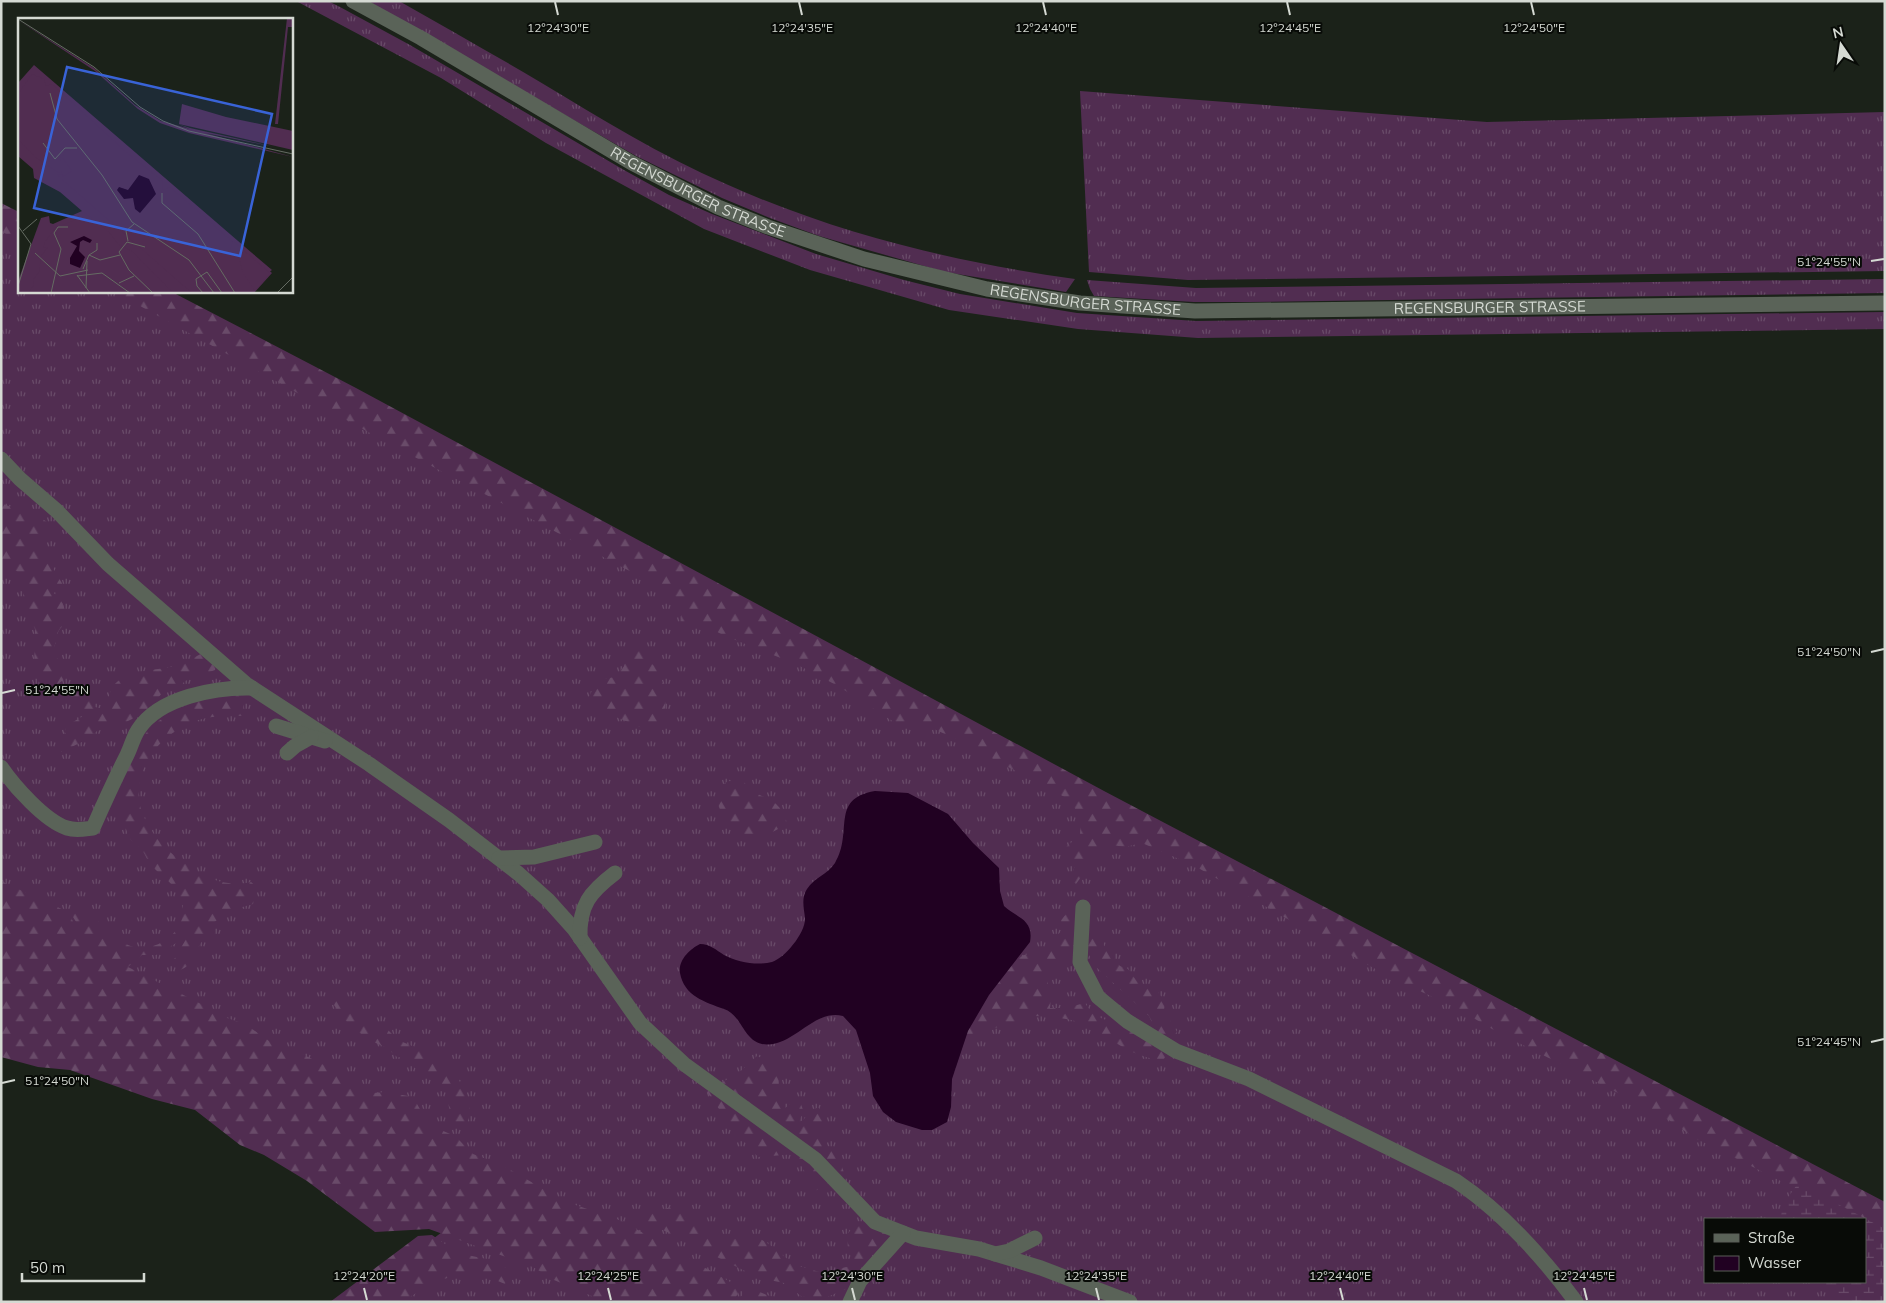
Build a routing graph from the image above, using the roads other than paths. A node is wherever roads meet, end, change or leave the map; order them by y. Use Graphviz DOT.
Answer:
graph roads {
  1 [pos="353,1"];
  2 [pos="1885,303"];
  3 [pos="1,459"];
  4 [pos="252,688"];
  5 [pos="276,726"];
  6 [pos="311,737"];
  7 [pos="340,745"];
  8 [pos="286,753"];
  9 [pos="1,767"];
  10 [pos="595,842"];
  11 [pos="499,858"];
  12 [pos="615,873"];
  13 [pos="1082,907"];
  14 [pos="580,938"];
  15 [pos="903,1233"];
  16 [pos="1035,1238"];
  17 [pos="995,1254"];
  18 [pos="850,1302"];
  19 [pos="1130,1302"];
  20 [pos="1576,1302"];
  1 -- 2 [label="street, REGENSBURGER STRASSE"];
  3 -- 4 [label="street"];
  4 -- 7 [label="street"];
  4 -- 9 [label="street"];
  5 -- 6 [label="street"];
  6 -- 7 [label="street"];
  6 -- 8 [label="street"];
  7 -- 11 [label="street"];
  10 -- 11 [label="street"];
  11 -- 14 [label="street"];
  12 -- 14 [label="street"];
  13 -- 20 [label="street"];
  14 -- 15 [label="street"];
  15 -- 17 [label="street"];
  15 -- 18 [label="street"];
  16 -- 17 [label="street"];
  17 -- 19 [label="street"];
}
